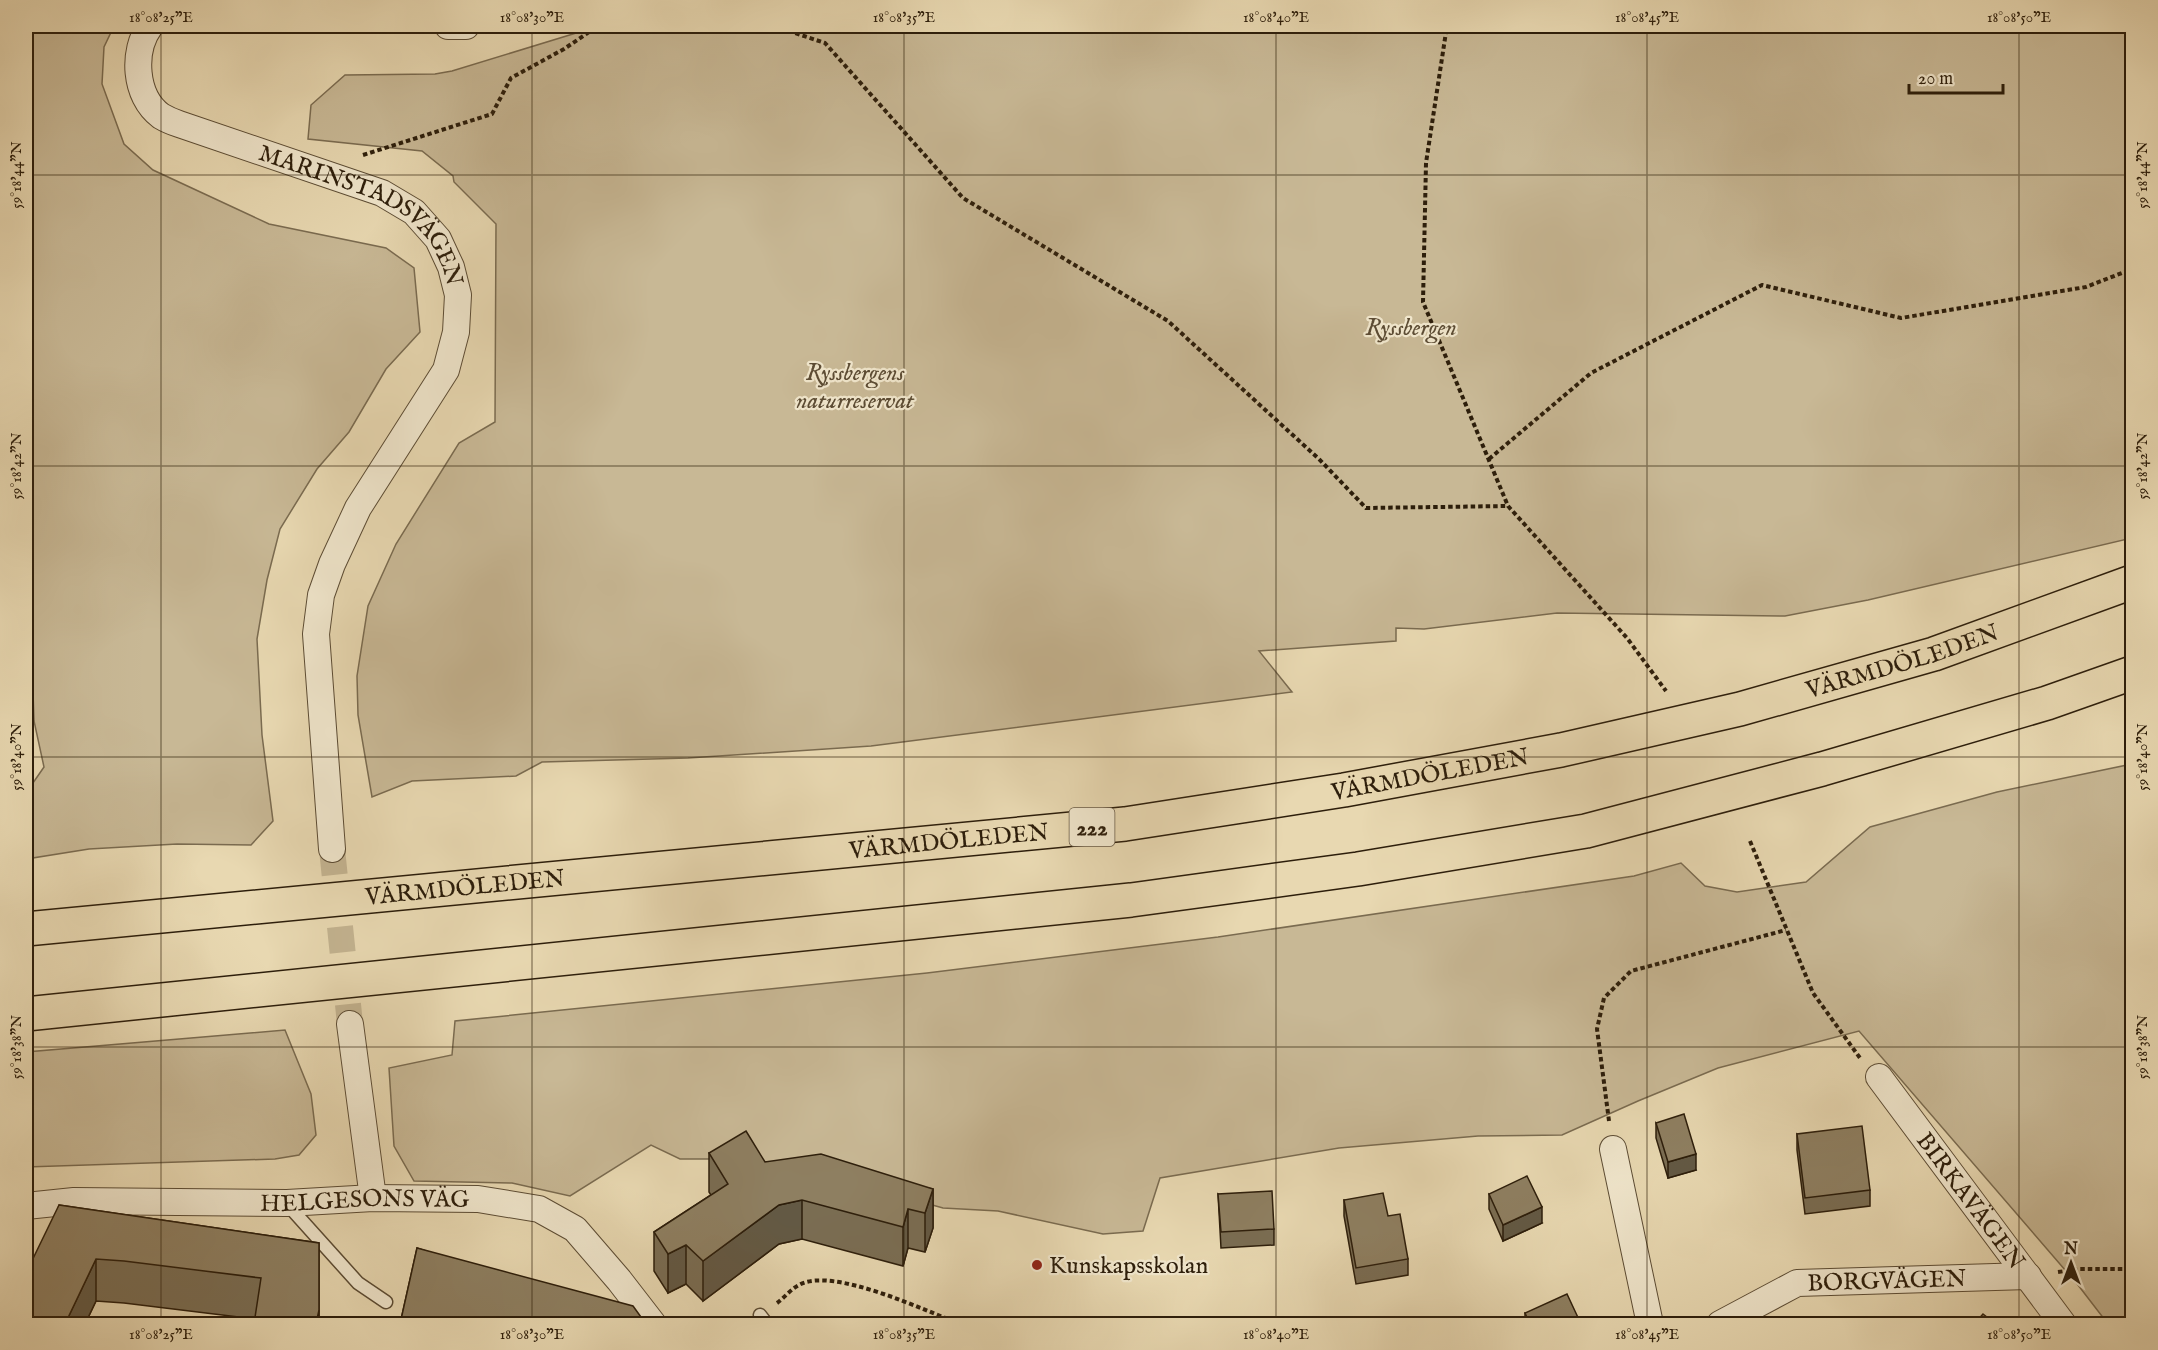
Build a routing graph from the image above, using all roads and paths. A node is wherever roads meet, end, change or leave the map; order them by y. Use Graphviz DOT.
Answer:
graph roads {
  1 [pos="150,26"];
  2 [pos="448,26"];
  3 [pos="466,26"];
  4 [pos="598,26"];
  5 [pos="774,26"];
  6 [pos="1454,26"];
  7 [pos="328,173"];
  8 [pos="2133,269"];
  9 [pos="1489,459"];
  10 [pos="1508,506"];
  11 [pos="2133,572"];
  12 [pos="2133,582"];
  13 [pos="2079,602"];
  14 [pos="2133,674"];
  15 [pos="1666,692"];
  16 [pos="1750,841"];
  17 [pos="332,849"];
  18 [pos="26,929"];
  19 [pos="1786,930"];
  20 [pos="26,1014"];
  21 [pos="350,1024"];
  22 [pos="1880,1077"];
  23 [pos="1613,1149"];
  24 [pos="373,1198"];
  25 [pos="287,1203"];
  26 [pos="26,1206"];
  27 [pos="2133,1269"];
  28 [pos="2028,1276"];
  29 [pos="386,1302"];
  30 [pos="764,1320"];
  31 [pos="653,1324"];
  32 [pos="960,1324"];
  33 [pos="1650,1324"];
  34 [pos="1720,1324"];
  35 [pos="2063,1324"];
  1 -- 7 [label="street, MARINSTADSVÄGEN"];
  2 -- 3 [label="street"];
  4 -- 7 [label="path"];
  5 -- 10 [label="path"];
  6 -- 9 [label="path"];
  7 -- 17 [label="street, MARINSTADSVÄGEN"];
  8 -- 9 [label="path"];
  9 -- 10 [label="path"];
  10 -- 15 [label="path"];
  11 -- 13 [label="highway"];
  12 -- 13 [label="highway, VÄRMDÖLEDEN / 222"];
  13 -- 18 [label="highway, VÄRMDÖLEDEN / 222"];
  14 -- 20 [label="highway"];
  16 -- 19 [label="path"];
  19 -- 22 [label="path"];
  19 -- 23 [label="path"];
  21 -- 24 [label="street"];
  22 -- 28 [label="street, BIRKAVÄGEN"];
  23 -- 33 [label="street"];
  24 -- 25 [label="street, HELGESONS VÄG"];
  24 -- 31 [label="street, HELGESONS VÄG"];
  25 -- 26 [label="street, HELGESONS VÄG"];
  25 -- 29 [label="lane"];
  27 -- 28 [label="path"];
  28 -- 34 [label="street, BORGVÄGEN"];
  28 -- 35 [label="street, BIRKAVÄGEN"];
  30 -- 32 [label="path"];
}
